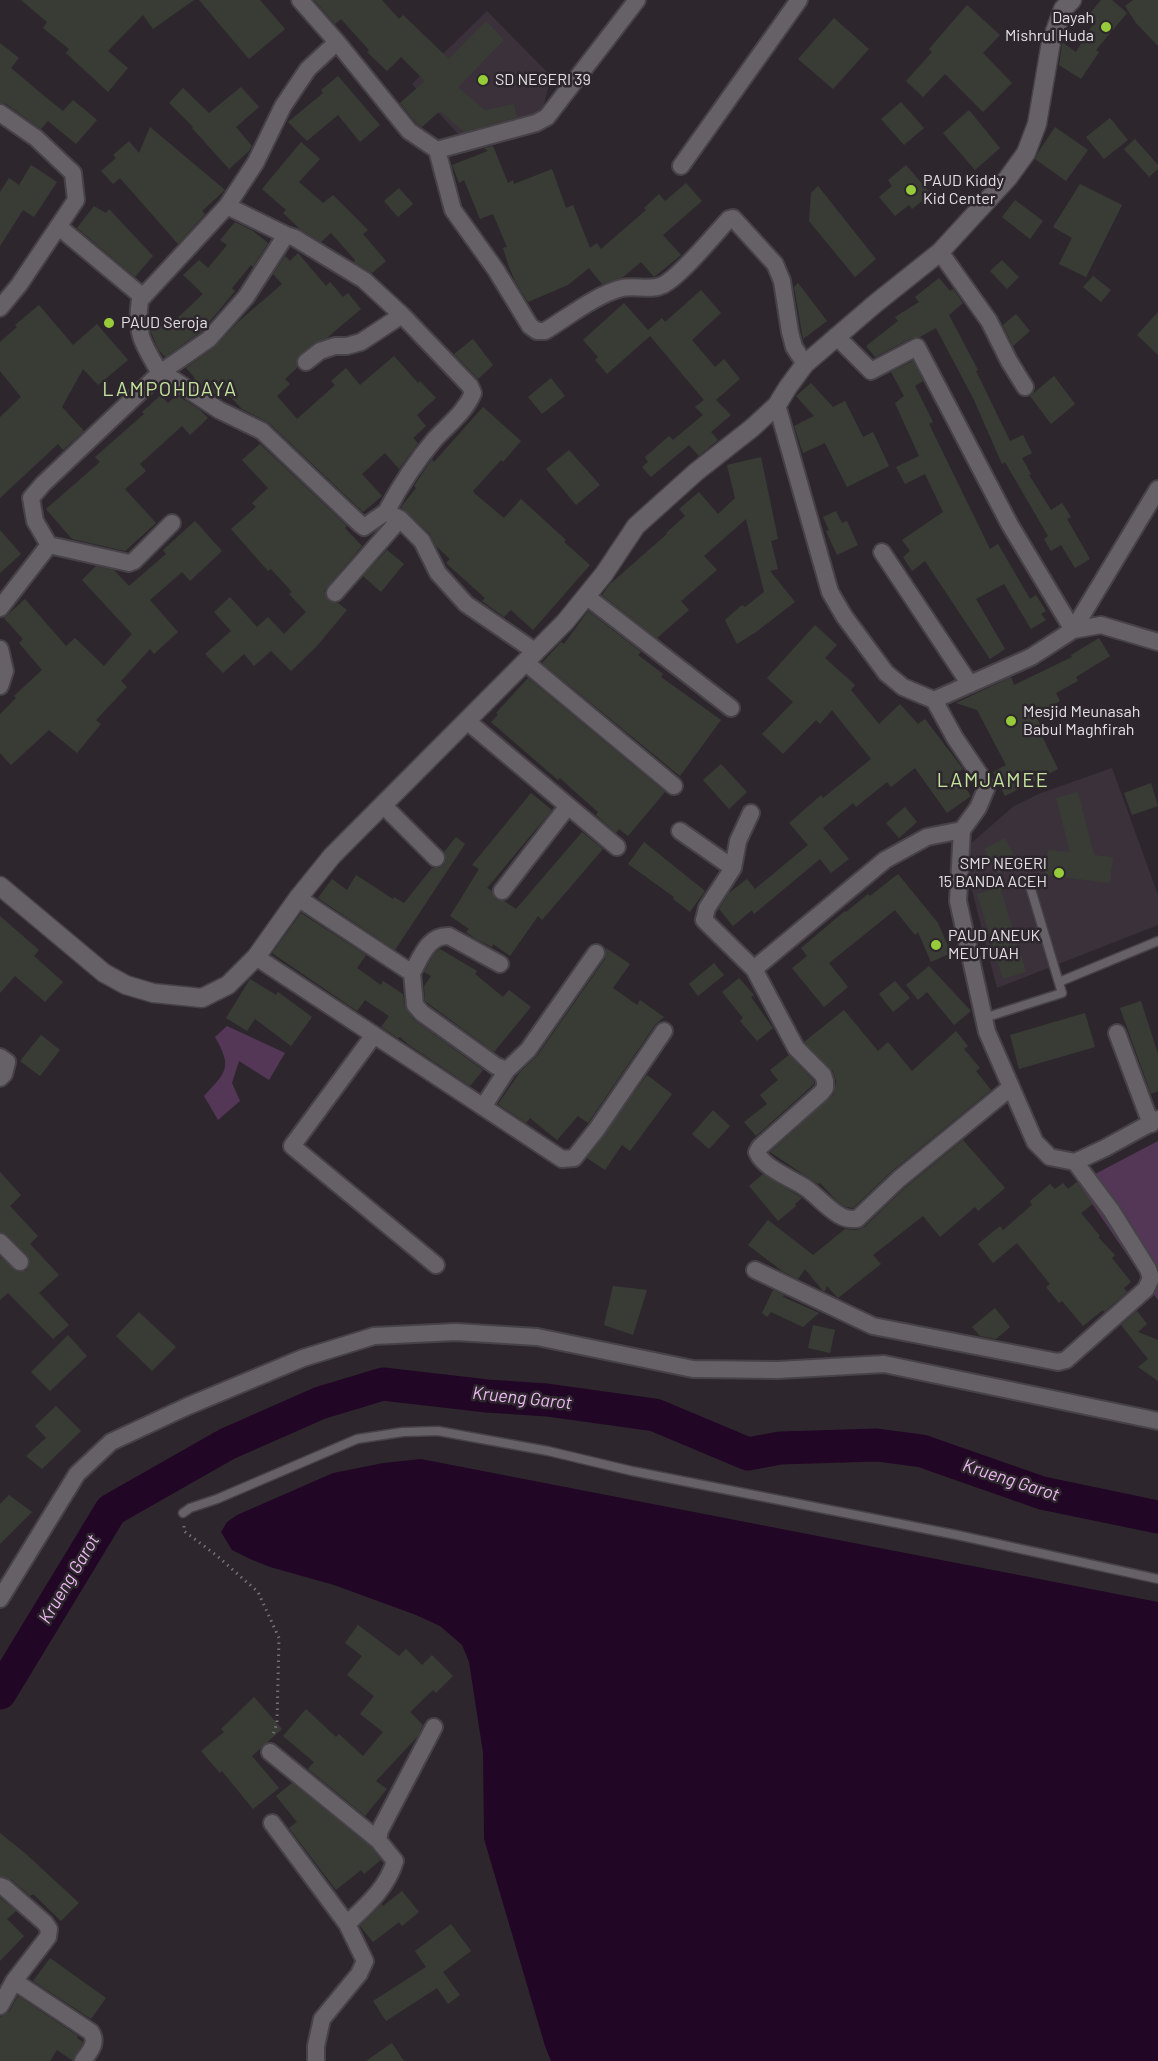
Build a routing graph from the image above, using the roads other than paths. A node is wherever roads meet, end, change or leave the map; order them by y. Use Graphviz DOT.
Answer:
graph roads {
  1 [pos="300,0"];
  2 [pos="637,0"];
  3 [pos="799,0"];
  4 [pos="1072,0"];
  5 [pos="337,42"];
  6 [pos="0,113"];
  7 [pos="438,150"];
  8 [pos="681,166"];
  9 [pos="226,206"];
  10 [pos="59,227"];
  11 [pos="286,235"];
  12 [pos="940,252"];
  13 [pos="143,297"];
  14 [pos="0,308"];
  15 [pos="402,315"];
  16 [pos="836,336"];
  17 [pos="306,362"];
  18 [pos="805,364"];
  19 [pos="160,373"];
  20 [pos="1025,387"];
  21 [pos="777,405"];
  22 [pos="1158,489"];
  23 [pos="393,515"];
  24 [pos="171,523"];
  25 [pos="49,545"];
  26 [pos="882,552"];
  27 [pos="335,593"];
  28 [pos="586,596"];
  29 [pos="0,608"];
  30 [pos="1073,630"];
  31 [pos="1158,642"];
  32 [pos="0,649"];
  33 [pos="530,657"];
  34 [pos="969,683"];
  35 [pos="0,686"];
  36 [pos="934,700"];
  37 [pos="731,708"];
  38 [pos="467,721"];
  39 [pos="674,786"];
  40 [pos="383,805"];
  41 [pos="568,806"];
  42 [pos="751,813"];
  43 [pos="962,830"];
  44 [pos="681,831"];
  45 [pos="617,847"];
  46 [pos="436,858"];
  47 [pos="733,868"];
  48 [pos="0,886"];
  49 [pos="1030,886"];
  50 [pos="502,891"];
  51 [pos="298,898"];
  52 [pos="1158,940"];
  53 [pos="596,953"];
  54 [pos="256,957"];
  55 [pos="500,964"];
  56 [pos="754,969"];
  57 [pos="411,973"];
  58 [pos="1059,982"];
  59 [pos="984,1018"];
  60 [pos="664,1031"];
  61 [pos="1117,1033"];
  62 [pos="374,1035"];
  63 [pos="0,1057"];
  64 [pos="507,1070"];
  65 [pos="0,1078"];
  66 [pos="1011,1088"];
  67 [pos="483,1107"];
  68 [pos="1154,1121"];
  69 [pos="1075,1162"];
  70 [pos="0,1242"];
  71 [pos="20,1262"];
  72 [pos="436,1264"];
  73 [pos="755,1270"];
  74 [pos="1158,1421"];
  75 [pos="183,1513"];
  76 [pos="1158,1579"];
  77 [pos="0,1599"];
  78 [pos="434,1727"];
  79 [pos="270,1752"];
  80 [pos="273,1823"];
  81 [pos="378,1840"];
  82 [pos="0,1886"];
  83 [pos="347,1924"];
  84 [pos="14,1981"];
  85 [pos="0,2006"];
  86 [pos="83,2061"];
  87 [pos="316,2061"];
  1 -- 5 [label="street"];
  2 -- 7 [label="street"];
  3 -- 8 [label="street"];
  4 -- 12 [label="street"];
  5 -- 7 [label="street"];
  5 -- 9 [label="street"];
  6 -- 10 [label="street"];
  7 -- 18 [label="street"];
  9 -- 11 [label="street"];
  9 -- 13 [label="street"];
  10 -- 13 [label="street"];
  10 -- 14 [label="street"];
  11 -- 15 [label="street"];
  11 -- 19 [label="street"];
  12 -- 16 [label="street"];
  12 -- 20 [label="street"];
  13 -- 19 [label="street"];
  15 -- 17 [label="street"];
  15 -- 23 [label="street"];
  16 -- 18 [label="street"];
  16 -- 30 [label="street"];
  18 -- 21 [label="street"];
  19 -- 23 [label="street"];
  19 -- 25 [label="street"];
  21 -- 28 [label="street"];
  21 -- 36 [label="street"];
  22 -- 30 [label="street"];
  23 -- 27 [label="street"];
  23 -- 33 [label="street"];
  24 -- 25 [label="street"];
  25 -- 29 [label="street"];
  26 -- 34 [label="street"];
  28 -- 33 [label="street"];
  28 -- 37 [label="street"];
  30 -- 31 [label="street"];
  30 -- 34 [label="street"];
  32 -- 35 [label="street"];
  33 -- 38 [label="street"];
  33 -- 39 [label="street"];
  34 -- 36 [label="street"];
  36 -- 43 [label="street"];
  38 -- 40 [label="street"];
  38 -- 41 [label="street"];
  40 -- 46 [label="street"];
  40 -- 51 [label="street"];
  41 -- 45 [label="street"];
  41 -- 50 [label="street"];
  42 -- 47 [label="street"];
  43 -- 56 [label="street"];
  43 -- 59 [label="street"];
  44 -- 47 [label="street"];
  47 -- 56 [label="street"];
  48 -- 54 [label="street"];
  49 -- 58 [label="lane"];
  51 -- 54 [label="street"];
  51 -- 57 [label="street"];
  52 -- 58 [label="lane"];
  53 -- 64 [label="street"];
  54 -- 62 [label="street"];
  55 -- 57 [label="street"];
  56 -- 66 [label="street"];
  57 -- 64 [label="street"];
  58 -- 59 [label="lane"];
  59 -- 66 [label="street"];
  60 -- 67 [label="street"];
  61 -- 68 [label="street"];
  62 -- 67 [label="street"];
  62 -- 72 [label="street"];
  63 -- 65 [label="street"];
  64 -- 67 [label="street"];
  66 -- 69 [label="street"];
  68 -- 69 [label="street"];
  69 -- 73 [label="street"];
  70 -- 71 [label="street"];
  74 -- 77 [label="street"];
  75 -- 76 [label="lane"];
  78 -- 81 [label="street"];
  79 -- 81 [label="street"];
  80 -- 83 [label="street"];
  81 -- 83 [label="street"];
  82 -- 84 [label="street"];
  83 -- 87 [label="street"];
  84 -- 85 [label="street"];
  84 -- 86 [label="street"];
}
